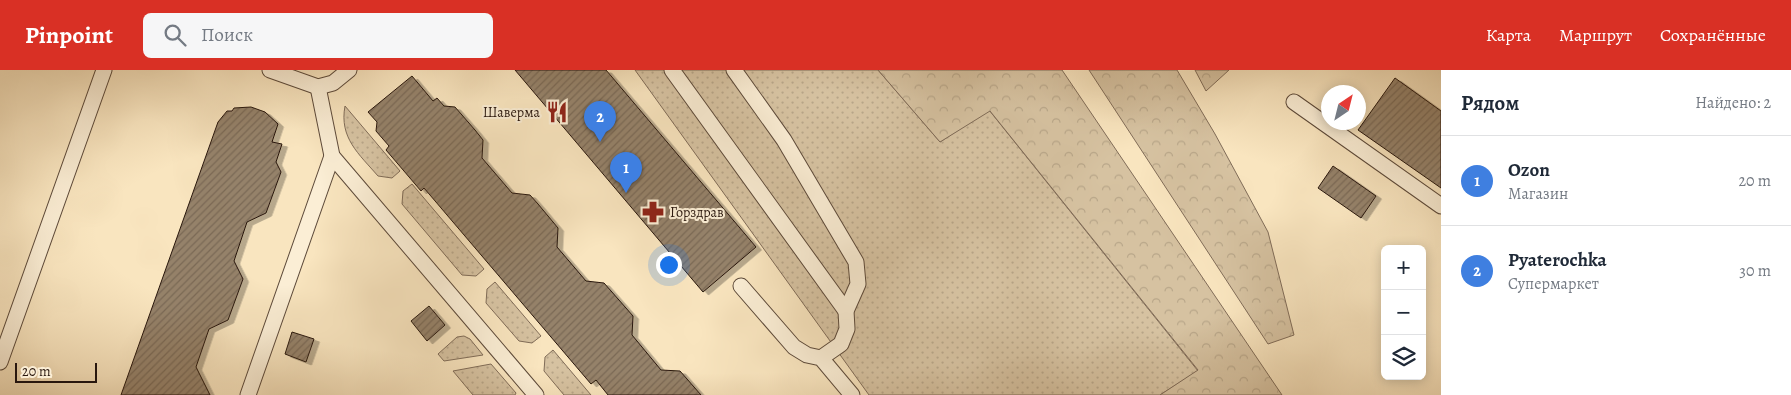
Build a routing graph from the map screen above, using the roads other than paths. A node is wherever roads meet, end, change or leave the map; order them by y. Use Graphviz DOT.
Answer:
graph roads {
  1 [pos="104,70"];
  2 [pos="270,70"];
  3 [pos="349,70"];
  4 [pos="672,70"];
  5 [pos="734,70"];
  6 [pos="318,87"];
  7 [pos="1294,102"];
  8 [pos="332,156"];
  9 [pos="1441,206"];
  10 [pos="741,286"];
  11 [pos="846,311"];
  12 [pos="821,358"];
  13 [pos="0,362"];
  14 [pos="248,395"];
  15 [pos="536,395"];
  16 [pos="852,395"];
  1 -- 13 [label="lane"];
  2 -- 6 [label="lane"];
  3 -- 6 [label="lane"];
  4 -- 11 [label="lane"];
  5 -- 11 [label="lane"];
  6 -- 8 [label="lane"];
  7 -- 9 [label="lane"];
  8 -- 14 [label="lane"];
  8 -- 15 [label="lane"];
  10 -- 12 [label="lane"];
  11 -- 12 [label="lane"];
  12 -- 16 [label="lane"];
}
